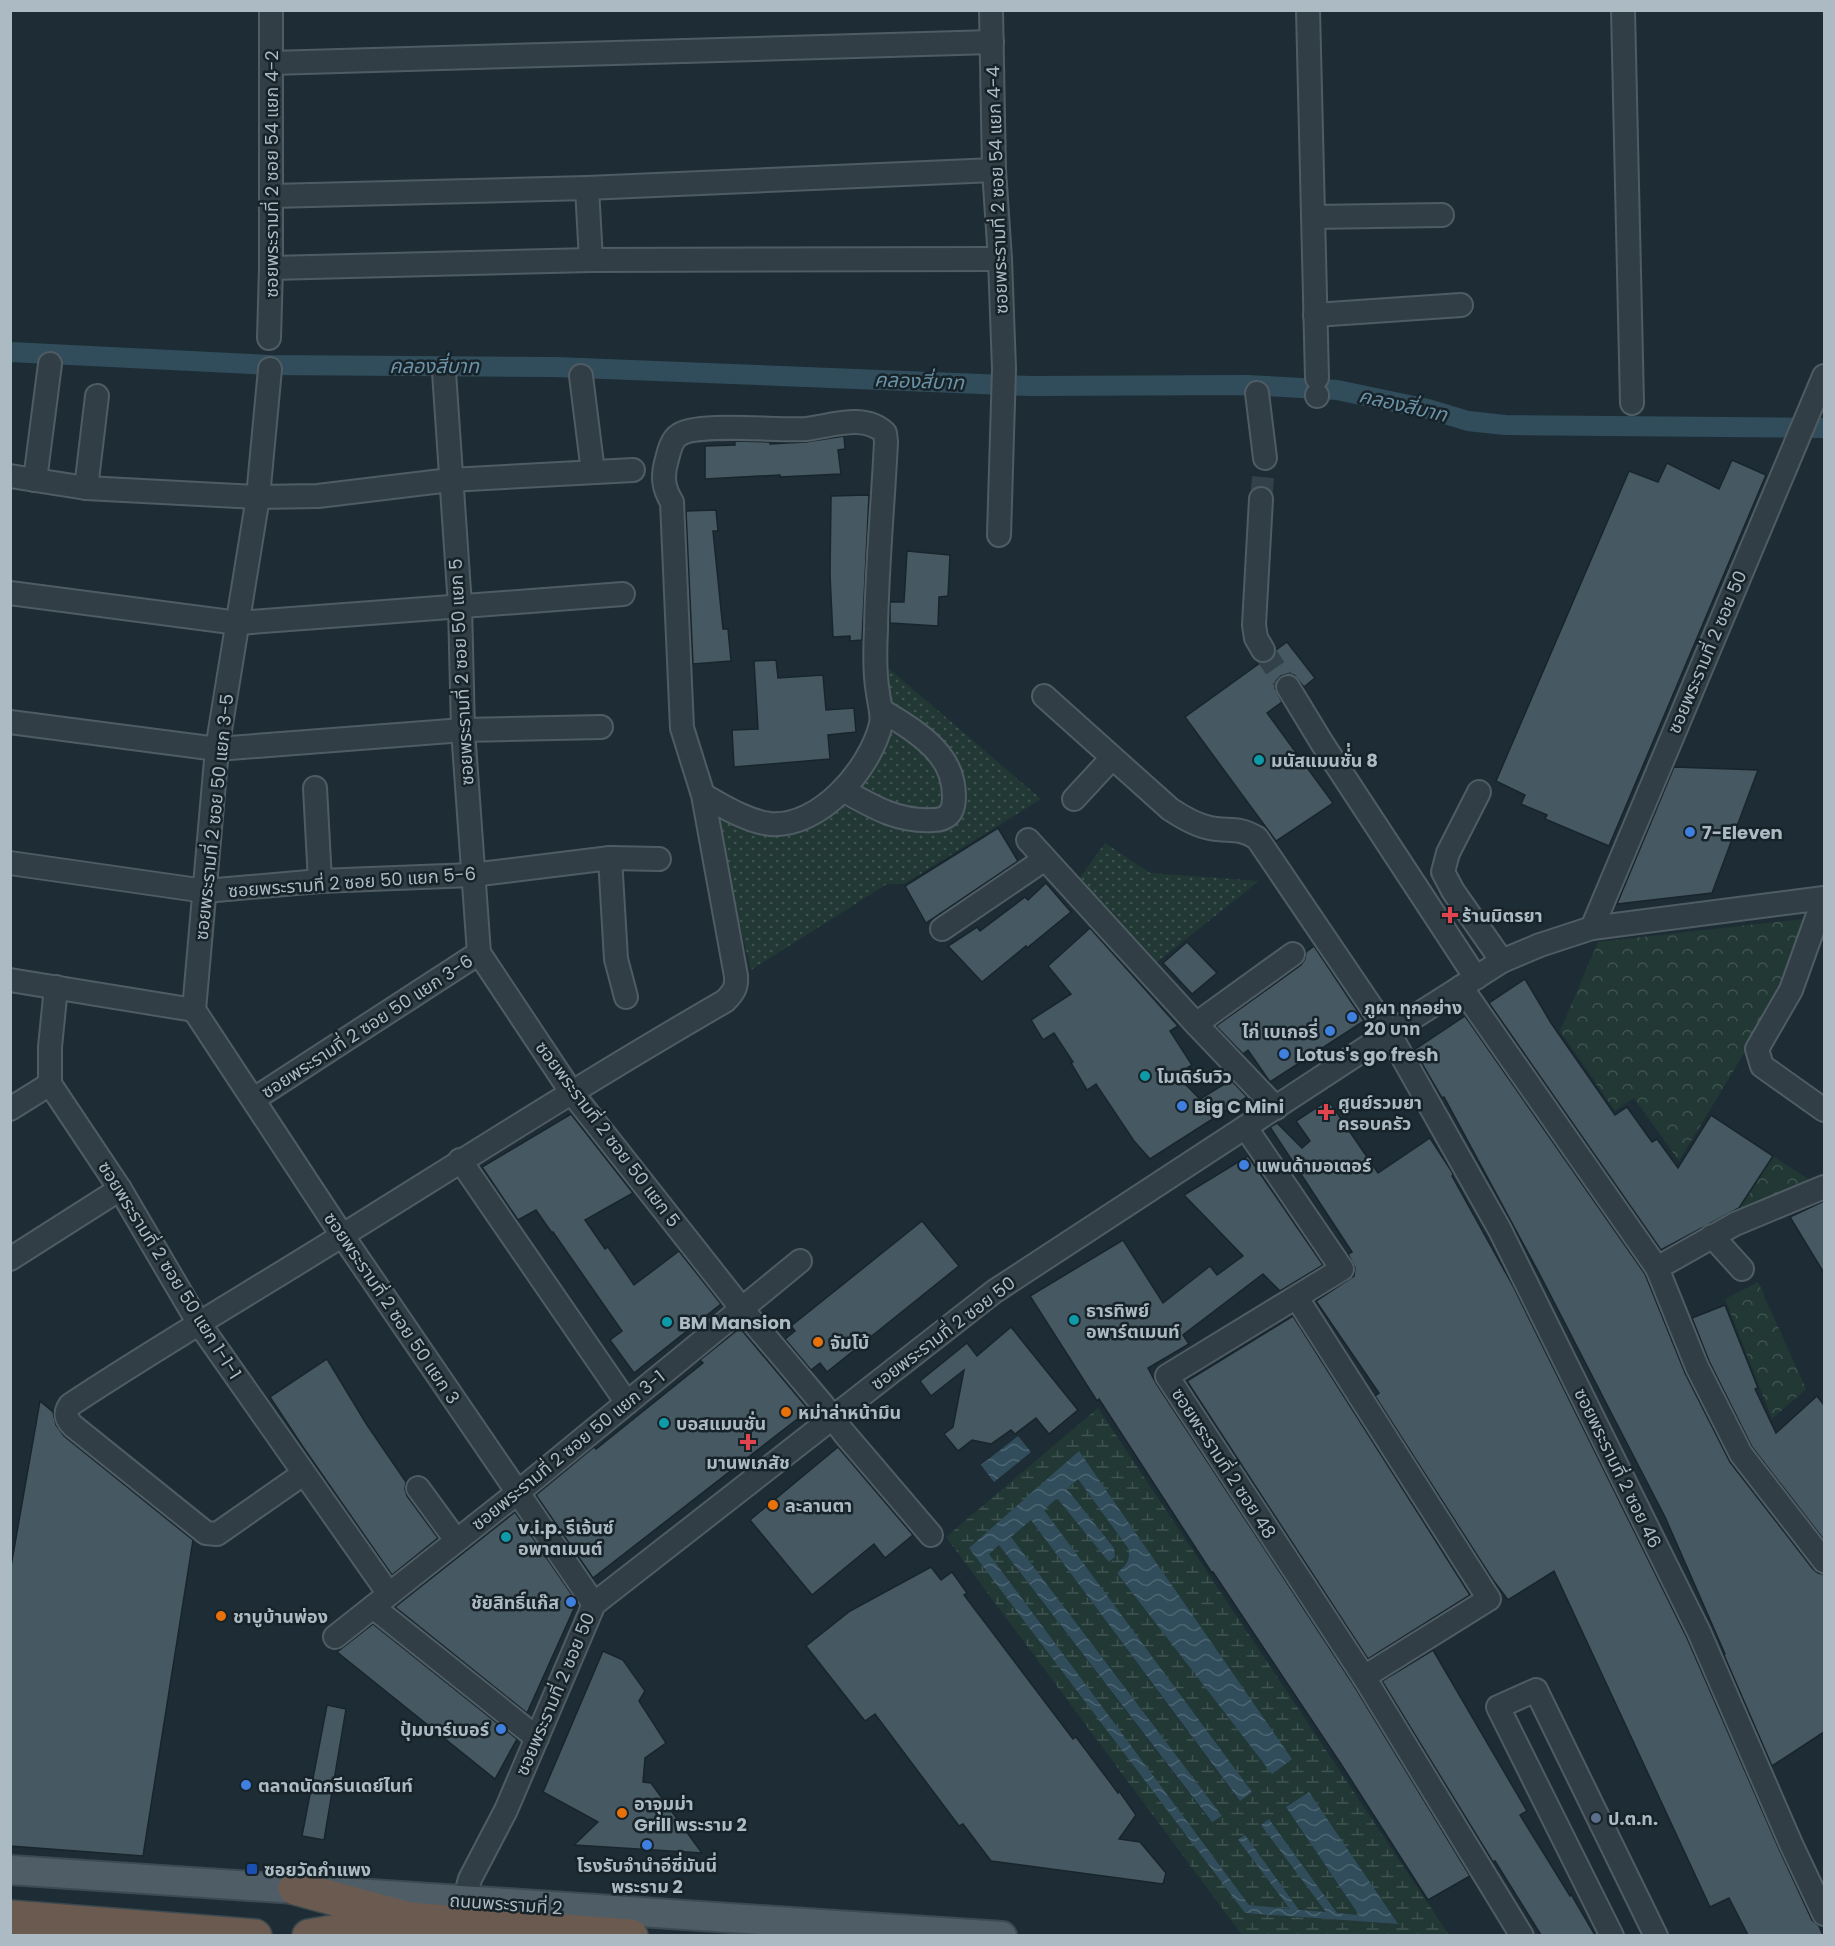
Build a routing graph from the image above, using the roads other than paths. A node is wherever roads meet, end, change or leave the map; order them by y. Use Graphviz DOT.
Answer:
graph roads {
  1 [pos="271,10"];
  2 [pos="991,10"];
  3 [pos="1308,10"];
  4 [pos="1623,10"];
  5 [pos="992,42"];
  6 [pos="271,63"];
  7 [pos="994,170"];
  8 [pos="587,188"];
  9 [pos="271,196"];
  10 [pos="1442,215"];
  11 [pos="1313,217"];
  12 [pos="1000,259"];
  13 [pos="591,260"];
  14 [pos="272,268"];
  15 [pos="1461,305"];
  16 [pos="1316,315"];
  17 [pos="269,338"];
  18 [pos="50,364"];
  19 [pos="270,369"];
  20 [pos="444,372"];
  21 [pos="581,376"];
  22 [pos="1821,384"];
  23 [pos="1317,390"];
  24 [pos="1257,393"];
  25 [pos="97,396"];
  26 [pos="1632,403"];
  27 [pos="1265,458"];
  28 [pos="633,470"];
  29 [pos="593,472"];
  30 [pos="10,476"];
  31 [pos="35,480"];
  32 [pos="450,480"];
  33 [pos="86,488"];
  34 [pos="258,497"];
  35 [pos="1261,499"];
  36 [pos="999,535"];
  37 [pos="10,592"];
  38 [pos="623,594"];
  39 [pos="460,606"];
  40 [pos="238,623"];
  41 [pos="1263,650"];
  42 [pos="1288,687"];
  43 [pos="1044,696"];
  44 [pos="881,710"];
  45 [pos="10,722"];
  46 [pos="601,727"];
  47 [pos="463,730"];
  48 [pos="217,749"];
  49 [pos="1112,758"];
  50 [pos="315,788"];
  51 [pos="843,790"];
  52 [pos="1479,792"];
  53 [pos="703,795"];
  54 [pos="1074,799"];
  55 [pos="1028,840"];
  56 [pos="610,858"];
  57 [pos="659,859"];
  58 [pos="1045,859"];
  59 [pos="10,863"];
  60 [pos="472,875"];
  61 [pos="320,881"];
  62 [pos="205,891"];
  63 [pos="1824,898"];
  64 [pos="1592,928"];
  65 [pos="942,929"];
  66 [pos="479,954"];
  67 [pos="1293,954"];
  68 [pos="1502,961"];
  69 [pos="10,980"];
  70 [pos="1468,982"];
  71 [pos="56,987"];
  72 [pos="626,997"];
  73 [pos="194,1010"];
  74 [pos="1196,1024"];
  75 [pos="1389,1033"];
  76 [pos="50,1084"];
  77 [pos="572,1093"];
  78 [pos="254,1099"];
  79 [pos="1276,1108"];
  80 [pos="10,1109"];
  81 [pos="1824,1110"];
  82 [pos="1246,1128"];
  83 [pos="460,1161"];
  84 [pos="1824,1187"];
  85 [pos="120,1189"];
  86 [pos="342,1235"];
  87 [pos="1712,1236"];
  88 [pos="10,1259"];
  89 [pos="800,1261"];
  90 [pos="1657,1268"];
  91 [pos="1742,1269"];
  92 [pos="1298,1298"];
  93 [pos="742,1309"];
  94 [pos="198,1322"];
  95 [pos="627,1403"];
  96 [pos="832,1419"];
  97 [pos="303,1474"];
  98 [pos="418,1488"];
  99 [pos="517,1493"];
  100 [pos="931,1535"];
  101 [pos="456,1540"];
  102 [pos="1824,1561"];
  103 [pos="381,1600"];
  104 [pos="594,1604"];
  105 [pos="335,1637"];
  106 [pos="1364,1677"];
  107 [pos="537,1738"];
  108 [pos="10,1870"];
  109 [pos="295,1888"];
  110 [pos="464,1901"];
  111 [pos="1824,1914"];
  112 [pos="10,1917"];
  113 [pos="409,1919"];
  114 [pos="10,1934"];
  115 [pos="25,1935"];
  116 [pos="255,1935"];
  117 [pos="309,1935"];
  118 [pos="631,1935"];
  119 [pos="1002,1935"];
  120 [pos="1522,1935"];
  121 [pos="1612,1935"];
  122 [pos="1656,1935"];
  1 -- 6 [label="street, ซอยพระรามที่ 2 ซอย 54 แยก 4-2"];
  2 -- 5 [label="street, ซอยพระรามที่ 2 ซอย 54 แยก 4-4"];
  3 -- 11 [label="street"];
  4 -- 26 [label="street"];
  5 -- 6 [label="street"];
  5 -- 7 [label="street, ซอยพระรามที่ 2 ซอย 54 แยก 4-4"];
  6 -- 9 [label="street, ซอยพระรามที่ 2 ซอย 54 แยก 4-2"];
  7 -- 8 [label="street"];
  7 -- 12 [label="street, ซอยพระรามที่ 2 ซอย 54 แยก 4-4"];
  8 -- 9 [label="street"];
  8 -- 13 [label="street"];
  9 -- 14 [label="street, ซอยพระรามที่ 2 ซอย 54 แยก 4-2"];
  10 -- 11 [label="street"];
  11 -- 16 [label="street"];
  12 -- 13 [label="street"];
  12 -- 36 [label="street, ซอยพระรามที่ 2 ซอย 54 แยก 4-4"];
  13 -- 14 [label="street"];
  14 -- 17 [label="street, ซอยพระรามที่ 2 ซอย 54 แยก 4-2"];
  15 -- 16 [label="street"];
  16 -- 23 [label="street"];
  18 -- 31 [label="street"];
  19 -- 34 [label="street, ซอยพระรามที่ 2 ซอย 50 แยก 3-5"];
  20 -- 32 [label="street, ซอยพระรามที่ 2 ซอย 50 แยก 5"];
  21 -- 29 [label="street"];
  22 -- 64 [label="street, ซอยพระรามที่ 2 ซอย 50"];
  24 -- 27 [label="street"];
  25 -- 33 [label="street"];
  28 -- 29 [label="street"];
  29 -- 32 [label="street"];
  30 -- 31 [label="street"];
  31 -- 33 [label="street"];
  32 -- 34 [label="street"];
  32 -- 39 [label="street, ซอยพระรามที่ 2 ซอย 50 แยก 5"];
  33 -- 34 [label="street"];
  34 -- 40 [label="street, ซอยพระรามที่ 2 ซอย 50 แยก 3-5"];
  35 -- 41 [label="street"];
  37 -- 40 [label="street"];
  38 -- 39 [label="street"];
  39 -- 40 [label="street"];
  39 -- 47 [label="street, ซอยพระรามที่ 2 ซอย 50 แยก 5"];
  40 -- 48 [label="street, ซอยพระรามที่ 2 ซอย 50 แยก 3-5"];
  42 -- 70 [label="street"];
  43 -- 49 [label="street, ซอยพระรามที่ 2 ซอย 46"];
  44 -- 51 [label="street"];
  44 -- 51 [label="street"];
  44 -- 53 [label="street"];
  45 -- 48 [label="street"];
  46 -- 47 [label="street"];
  47 -- 48 [label="street"];
  47 -- 60 [label="street, ซอยพระรามที่ 2 ซอย 50 แยก 5"];
  48 -- 62 [label="street, ซอยพระรามที่ 2 ซอย 50 แยก 3-5"];
  49 -- 54 [label="street"];
  49 -- 75 [label="street, ซอยพระรามที่ 2 ซอย 46"];
  50 -- 61 [label="street"];
  51 -- 53 [label="street"];
  52 -- 68 [label="street"];
  53 -- 77 [label="street"];
  55 -- 58 [label="street"];
  56 -- 57 [label="street, ซอยพระรามที่ 2 ซอย 50 แยก 5-6"];
  56 -- 60 [label="street, ซอยพระรามที่ 2 ซอย 50 แยก 5-6"];
  56 -- 72 [label="street"];
  58 -- 65 [label="street"];
  58 -- 74 [label="street"];
  59 -- 62 [label="street, ซอยพระรามที่ 2 ซอย 50 แยก 5-6"];
  60 -- 61 [label="street, ซอยพระรามที่ 2 ซอย 50 แยก 5-6"];
  60 -- 66 [label="street, ซอยพระรามที่ 2 ซอย 50 แยก 5"];
  61 -- 62 [label="street, ซอยพระรามที่ 2 ซอย 50 แยก 5-6"];
  62 -- 73 [label="street, ซอยพระรามที่ 2 ซอย 50 แยก 3-5"];
  63 -- 64 [label="street, ซอยพระรามที่ 2 ซอย 50"];
  63 -- 81 [label="street"];
  64 -- 68 [label="street, ซอยพระรามที่ 2 ซอย 50"];
  66 -- 77 [label="street, ซอยพระรามที่ 2 ซอย 50 แยก 5"];
  66 -- 78 [label="street, ซอยพระรามที่ 2 ซอย 50 แยก 3-6"];
  67 -- 74 [label="street"];
  68 -- 70 [label="street, ซอยพระรามที่ 2 ซอย 50"];
  69 -- 71 [label="street"];
  70 -- 75 [label="street, ซอยพระรามที่ 2 ซอย 50"];
  70 -- 90 [label="street"];
  71 -- 73 [label="street"];
  71 -- 76 [label="street"];
  73 -- 78 [label="street, ซอยพระรามที่ 2 ซอย 50 แยก 3"];
  74 -- 79 [label="street"];
  75 -- 79 [label="street, ซอยพระรามที่ 2 ซอย 50"];
  75 -- 111 [label="street, ซอยพระรามที่ 2 ซอย 46"];
  76 -- 80 [label="street"];
  76 -- 85 [label="street, ซอยพระรามที่ 2 ซอย 50 แยก 1-1-1"];
  77 -- 83 [label="street"];
  77 -- 93 [label="street, ซอยพระรามที่ 2 ซอย 50 แยก 5"];
  78 -- 86 [label="street, ซอยพระรามที่ 2 ซอย 50 แยก 3"];
  79 -- 82 [label="street, ซอยพระรามที่ 2 ซอย 50"];
  82 -- 92 [label="street, ซอยพระรามที่ 2 ซอย 48"];
  82 -- 96 [label="street, ซอยพระรามที่ 2 ซอย 50"];
  83 -- 86 [label="street"];
  83 -- 95 [label="street"];
  84 -- 87 [label="street"];
  85 -- 88 [label="street"];
  85 -- 94 [label="street, ซอยพระรามที่ 2 ซอย 50 แยก 1-1-1"];
  86 -- 94 [label="street"];
  86 -- 99 [label="street, ซอยพระรามที่ 2 ซอย 50 แยก 3"];
  87 -- 90 [label="street"];
  87 -- 91 [label="street"];
  89 -- 93 [label="street, ซอยพระรามที่ 2 ซอย 50 แยก 3-1"];
  90 -- 102 [label="street"];
  92 -- 106 [label="street"];
  92 -- 106 [label="street, ซอยพระรามที่ 2 ซอย 48"];
  93 -- 95 [label="street, ซอยพระรามที่ 2 ซอย 50 แยก 3-1"];
  93 -- 96 [label="street, ซอยพระรามที่ 2 ซอย 50 แยก 5"];
  94 -- 97 [label="street, ซอยพระรามที่ 2 ซอย 50 แยก 1-1-1"];
  94 -- 97 [label="street"];
  95 -- 99 [label="street, ซอยพระรามที่ 2 ซอย 50 แยก 3-1"];
  96 -- 100 [label="street, ซอยพระรามที่ 2 ซอย 50 แยก 5"];
  96 -- 104 [label="street, ซอยพระรามที่ 2 ซอย 50"];
  97 -- 103 [label="street, ซอยพระรามที่ 2 ซอย 50 แยก 1-1-1"];
  98 -- 101 [label="street"];
  99 -- 101 [label="street, ซอยพระรามที่ 2 ซอย 50 แยก 3-1"];
  99 -- 104 [label="street, ซอยพระรามที่ 2 ซอย 50 แยก 3"];
  101 -- 103 [label="street, ซอยพระรามที่ 2 ซอย 50 แยก 3-1"];
  103 -- 105 [label="street, ซอยพระรามที่ 2 ซอย 50 แยก 3-1"];
  103 -- 107 [label="street, ซอยพระรามที่ 2 ซอย 50 แยก 1-1-1"];
  104 -- 107 [label="street, ซอยพระรามที่ 2 ซอย 50"];
  106 -- 120 [label="street, ซอยพระรามที่ 2 ซอย 48"];
  107 -- 110 [label="street, ซอยพระรามที่ 2 ซอย 50"];
  108 -- 109 [label="main road, ถนนพระรามที่ 2"];
  109 -- 110 [label="main road, ถนนพระรามที่ 2"];
  109 -- 113 [label="highway"];
  110 -- 119 [label="main road, ถนนพระรามที่ 2"];
  112 -- 116 [label="highway"];
  113 -- 117 [label="highway"];
  113 -- 118 [label="highway"];
  114 -- 115 [label="highway"];
  121 -- 122 [label="street"];
}
